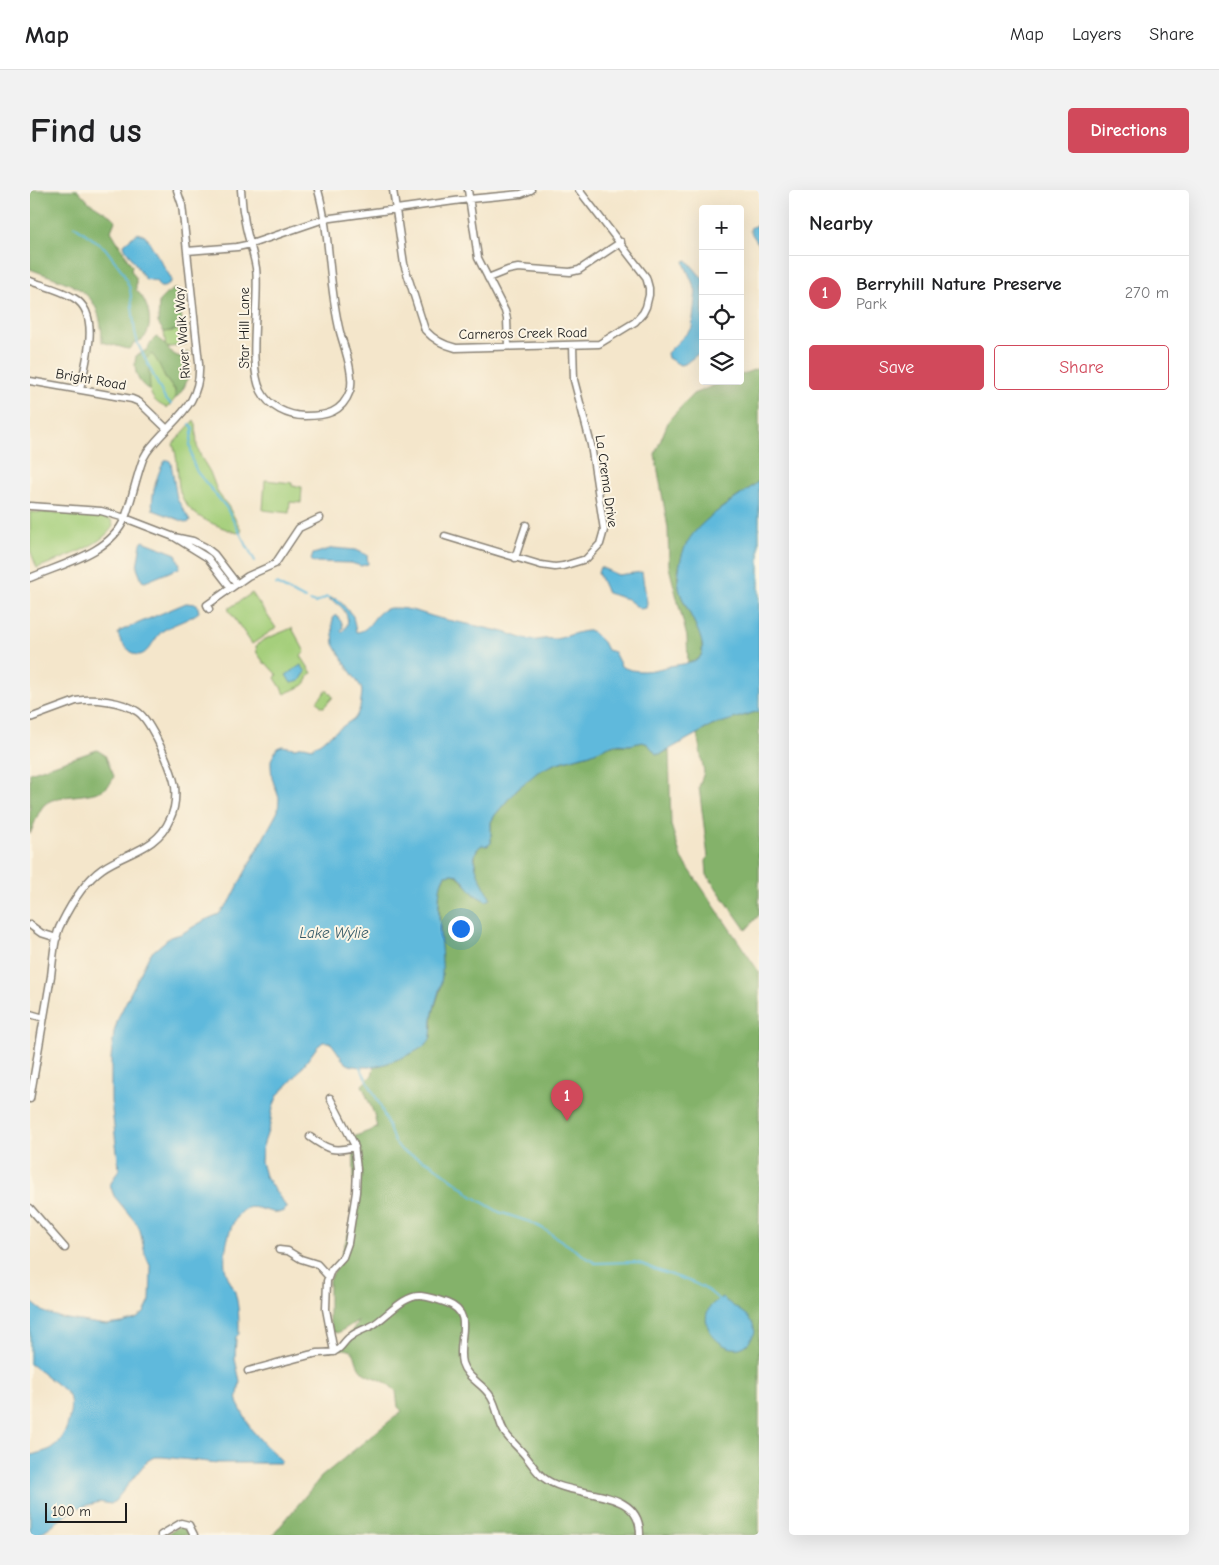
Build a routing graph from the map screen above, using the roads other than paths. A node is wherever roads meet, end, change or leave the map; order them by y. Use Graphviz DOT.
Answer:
graph roads {
  1 [pos="177,190"];
  2 [pos="241,190"];
  3 [pos="318,190"];
  4 [pos="393,190"];
  5 [pos="468,190"];
  6 [pos="531,190"];
  7 [pos="579,190"];
  8 [pos="469,199"];
  9 [pos="396,209"];
  10 [pos="324,218"];
  11 [pos="621,242"];
  12 [pos="251,244"];
  13 [pos="187,251"];
  14 [pos="488,278"];
  15 [pos="31,284"];
  16 [pos="573,345"];
  17 [pos="508,346"];
  18 [pos="30,380"];
  19 [pos="80,390"];
  20 [pos="167,429"];
  21 [pos="30,506"];
  22 [pos="125,518"];
  23 [pos="320,518"];
  24 [pos="526,525"];
  25 [pos="445,536"];
  26 [pos="516,558"];
  27 [pos="30,578"];
  28 [pos="234,586"];
  29 [pos="209,609"];
  30 [pos="30,718"];
  31 [pos="30,925"];
  32 [pos="57,938"];
  33 [pos="30,1014"];
  34 [pos="44,1018"];
  35 [pos="330,1098"];
  36 [pos="30,1099"];
  37 [pos="310,1137"];
  38 [pos="355,1147"];
  39 [pos="30,1208"];
  40 [pos="65,1248"];
  41 [pos="279,1250"];
  42 [pos="328,1276"];
  43 [pos="334,1352"];
  44 [pos="248,1371"];
  45 [pos="161,1535"];
  46 [pos="194,1535"];
  47 [pos="640,1535"];
  1 -- 13 [label="street, River Walk Way"];
  2 -- 12 [label="street, Star Hill Lane"];
  3 -- 10 [label="street"];
  4 -- 9 [label="street, Carneros Creek Road"];
  5 -- 8 [label="street"];
  6 -- 8 [label="street"];
  7 -- 11 [label="street, Carneros Creek Road"];
  8 -- 9 [label="street"];
  8 -- 14 [label="street"];
  9 -- 10 [label="street"];
  9 -- 17 [label="street, Carneros Creek Road"];
  10 -- 12 [label="street"];
  10 -- 12 [label="street, Star Hill Lane"];
  11 -- 14 [label="street"];
  11 -- 16 [label="street, Carneros Creek Road"];
  12 -- 13 [label="street"];
  13 -- 20 [label="street, River Walk Way"];
  14 -- 17 [label="street"];
  15 -- 19 [label="street"];
  16 -- 17 [label="street, Carneros Creek Road"];
  16 -- 26 [label="street, La Crema Drive"];
  18 -- 19 [label="street, Bright Road"];
  19 -- 20 [label="street, Bright Road"];
  20 -- 22 [label="street, River Walk Way"];
  21 -- 22 [label="street"];
  22 -- 27 [label="street, River Walk Way"];
  22 -- 28 [label="street"];
  23 -- 28 [label="street"];
  24 -- 26 [label="street"];
  25 -- 26 [label="street, La Crema Drive"];
  28 -- 29 [label="street"];
  30 -- 32 [label="street"];
  31 -- 32 [label="street"];
  32 -- 34 [label="street"];
  33 -- 34 [label="street"];
  34 -- 36 [label="street"];
  35 -- 38 [label="street"];
  37 -- 38 [label="street"];
  38 -- 42 [label="street"];
  39 -- 40 [label="street"];
  41 -- 42 [label="street"];
  42 -- 43 [label="street"];
  43 -- 44 [label="street"];
  43 -- 47 [label="street"];
  45 -- 46 [label="street"];
}
